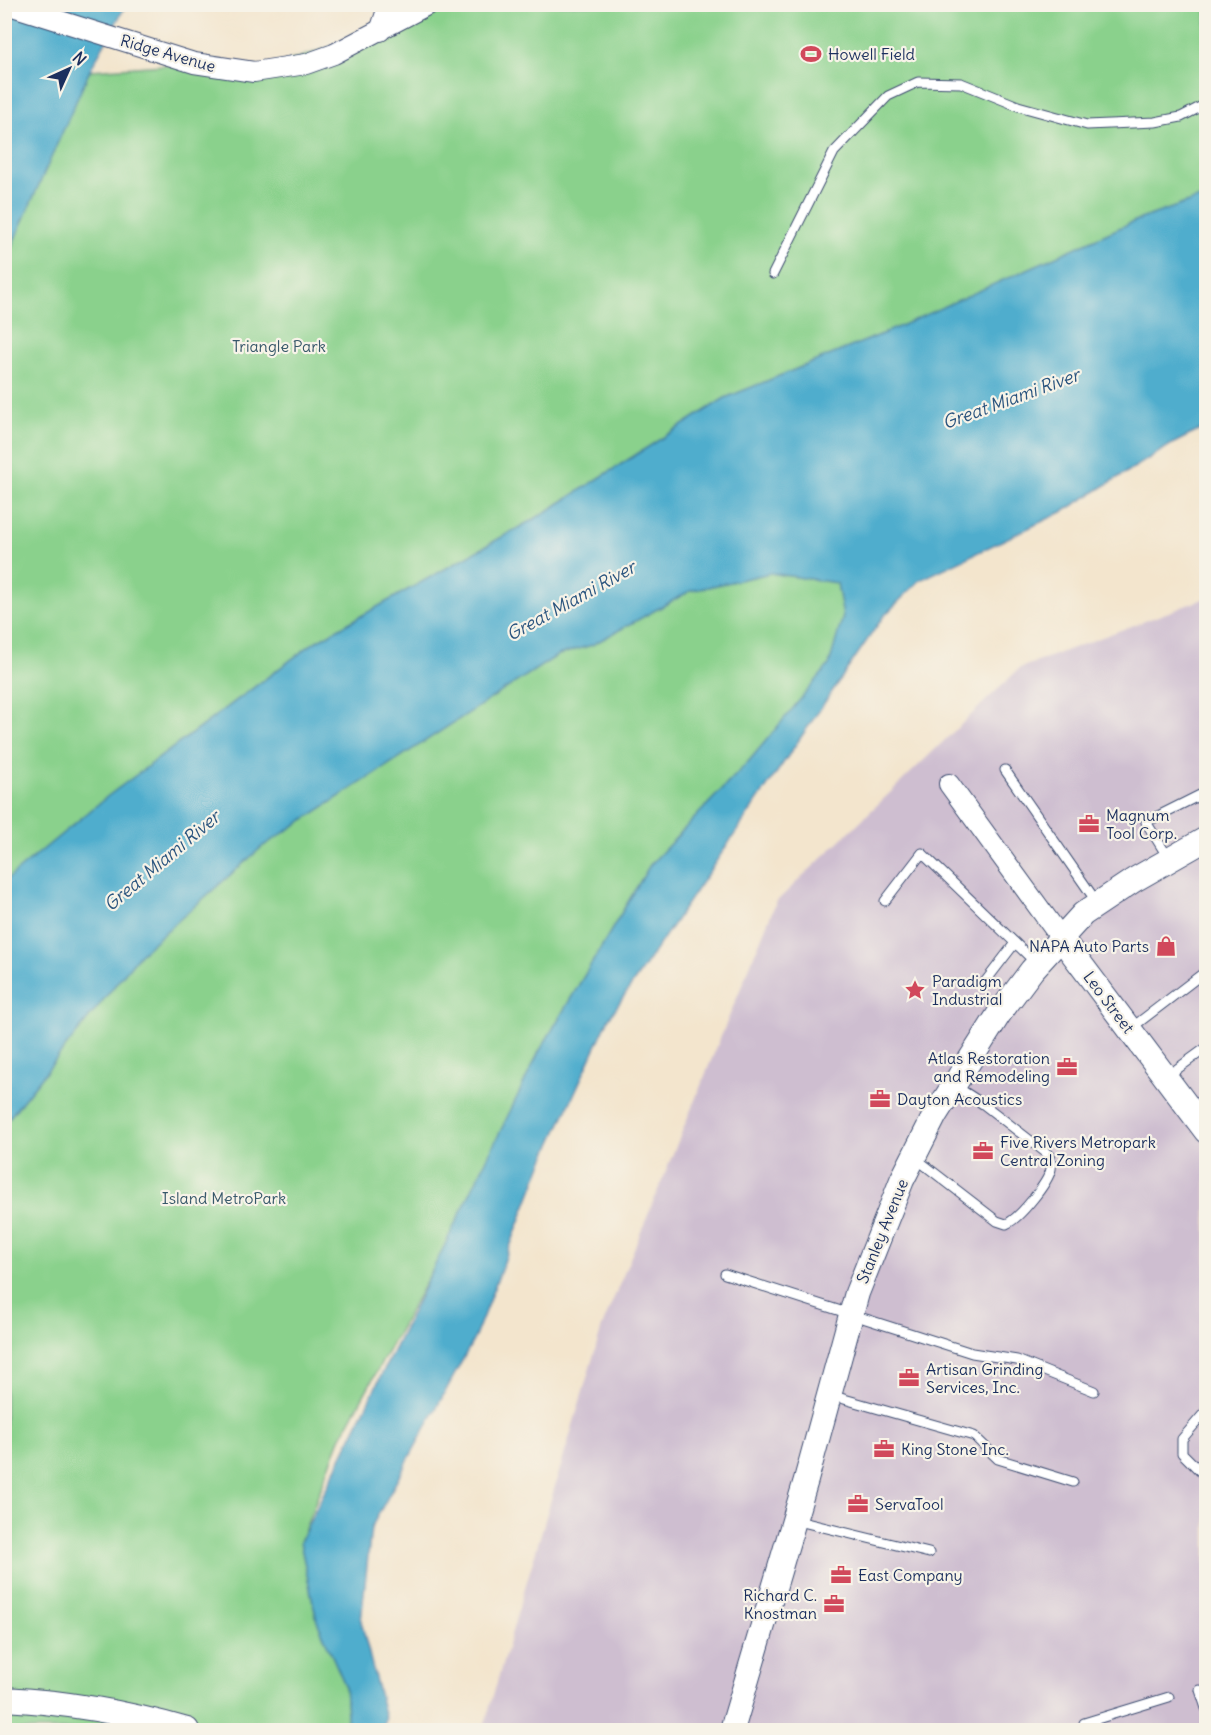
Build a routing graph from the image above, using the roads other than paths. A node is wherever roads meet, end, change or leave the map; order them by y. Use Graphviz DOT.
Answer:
graph roads {
  1 [pos="6,4"];
  2 [pos="389,4"];
  3 [pos="429,4"];
  4 [pos="380,31"];
  5 [pos="1206,104"];
  6 [pos="773,274"];
  7 [pos="1005,770"];
  8 [pos="949,784"];
  9 [pos="1206,792"];
  10 [pos="1206,839"];
  11 [pos="1169,859"];
  12 [pos="885,901"];
  13 [pos="1098,904"];
  14 [pos="1061,938"];
  15 [pos="1016,943"];
  16 [pos="1038,964"];
  17 [pos="1206,971"];
  18 [pos="985,982"];
  19 [pos="1130,1029"];
  20 [pos="1206,1047"];
  21 [pos="1166,1077"];
  22 [pos="953,1085"];
  23 [pos="1206,1131"];
  24 [pos="914,1157"];
  25 [pos="725,1274"];
  26 [pos="851,1314"];
  27 [pos="1094,1391"];
  28 [pos="828,1394"];
  29 [pos="1206,1411"];
  30 [pos="1206,1477"];
  31 [pos="1073,1482"];
  32 [pos="795,1520"];
  33 [pos="929,1553"];
  34 [pos="1200,1690"];
  35 [pos="1169,1697"];
  36 [pos="4,1699"];
  37 [pos="1206,1707"];
  38 [pos="187,1731"];
  39 [pos="732,1731"];
  40 [pos="1086,1731"];
  1 -- 4 [label="street, Ridge Avenue"];
  2 -- 4 [label="street"];
  3 -- 4 [label="street, Ridge Avenue"];
  5 -- 6 [label="lane"];
  7 -- 13 [label="lane"];
  8 -- 14 [label="street, Leo Street"];
  9 -- 11 [label="lane"];
  10 -- 11 [label="street, Stanley Avenue"];
  11 -- 13 [label="street, Stanley Avenue"];
  12 -- 15 [label="lane"];
  13 -- 14 [label="street, Stanley Avenue"];
  14 -- 16 [label="street, Stanley Avenue"];
  14 -- 19 [label="street, Leo Street"];
  15 -- 16 [label="lane"];
  15 -- 18 [label="lane"];
  16 -- 22 [label="street, Stanley Avenue"];
  17 -- 19 [label="lane"];
  19 -- 21 [label="street, Leo Street"];
  20 -- 21 [label="lane"];
  21 -- 23 [label="street, Leo Street"];
  22 -- 24 [label="street, Stanley Avenue"];
  22 -- 24 [label="lane"];
  24 -- 26 [label="street, Stanley Avenue"];
  25 -- 26 [label="lane"];
  26 -- 27 [label="lane"];
  26 -- 28 [label="street, Stanley Avenue"];
  28 -- 31 [label="lane"];
  28 -- 32 [label="street, Stanley Avenue"];
  29 -- 30 [label="lane"];
  32 -- 33 [label="lane"];
  32 -- 39 [label="street, Stanley Avenue"];
  34 -- 37 [label="lane"];
  35 -- 40 [label="lane"];
  36 -- 38 [label="street"];
}
